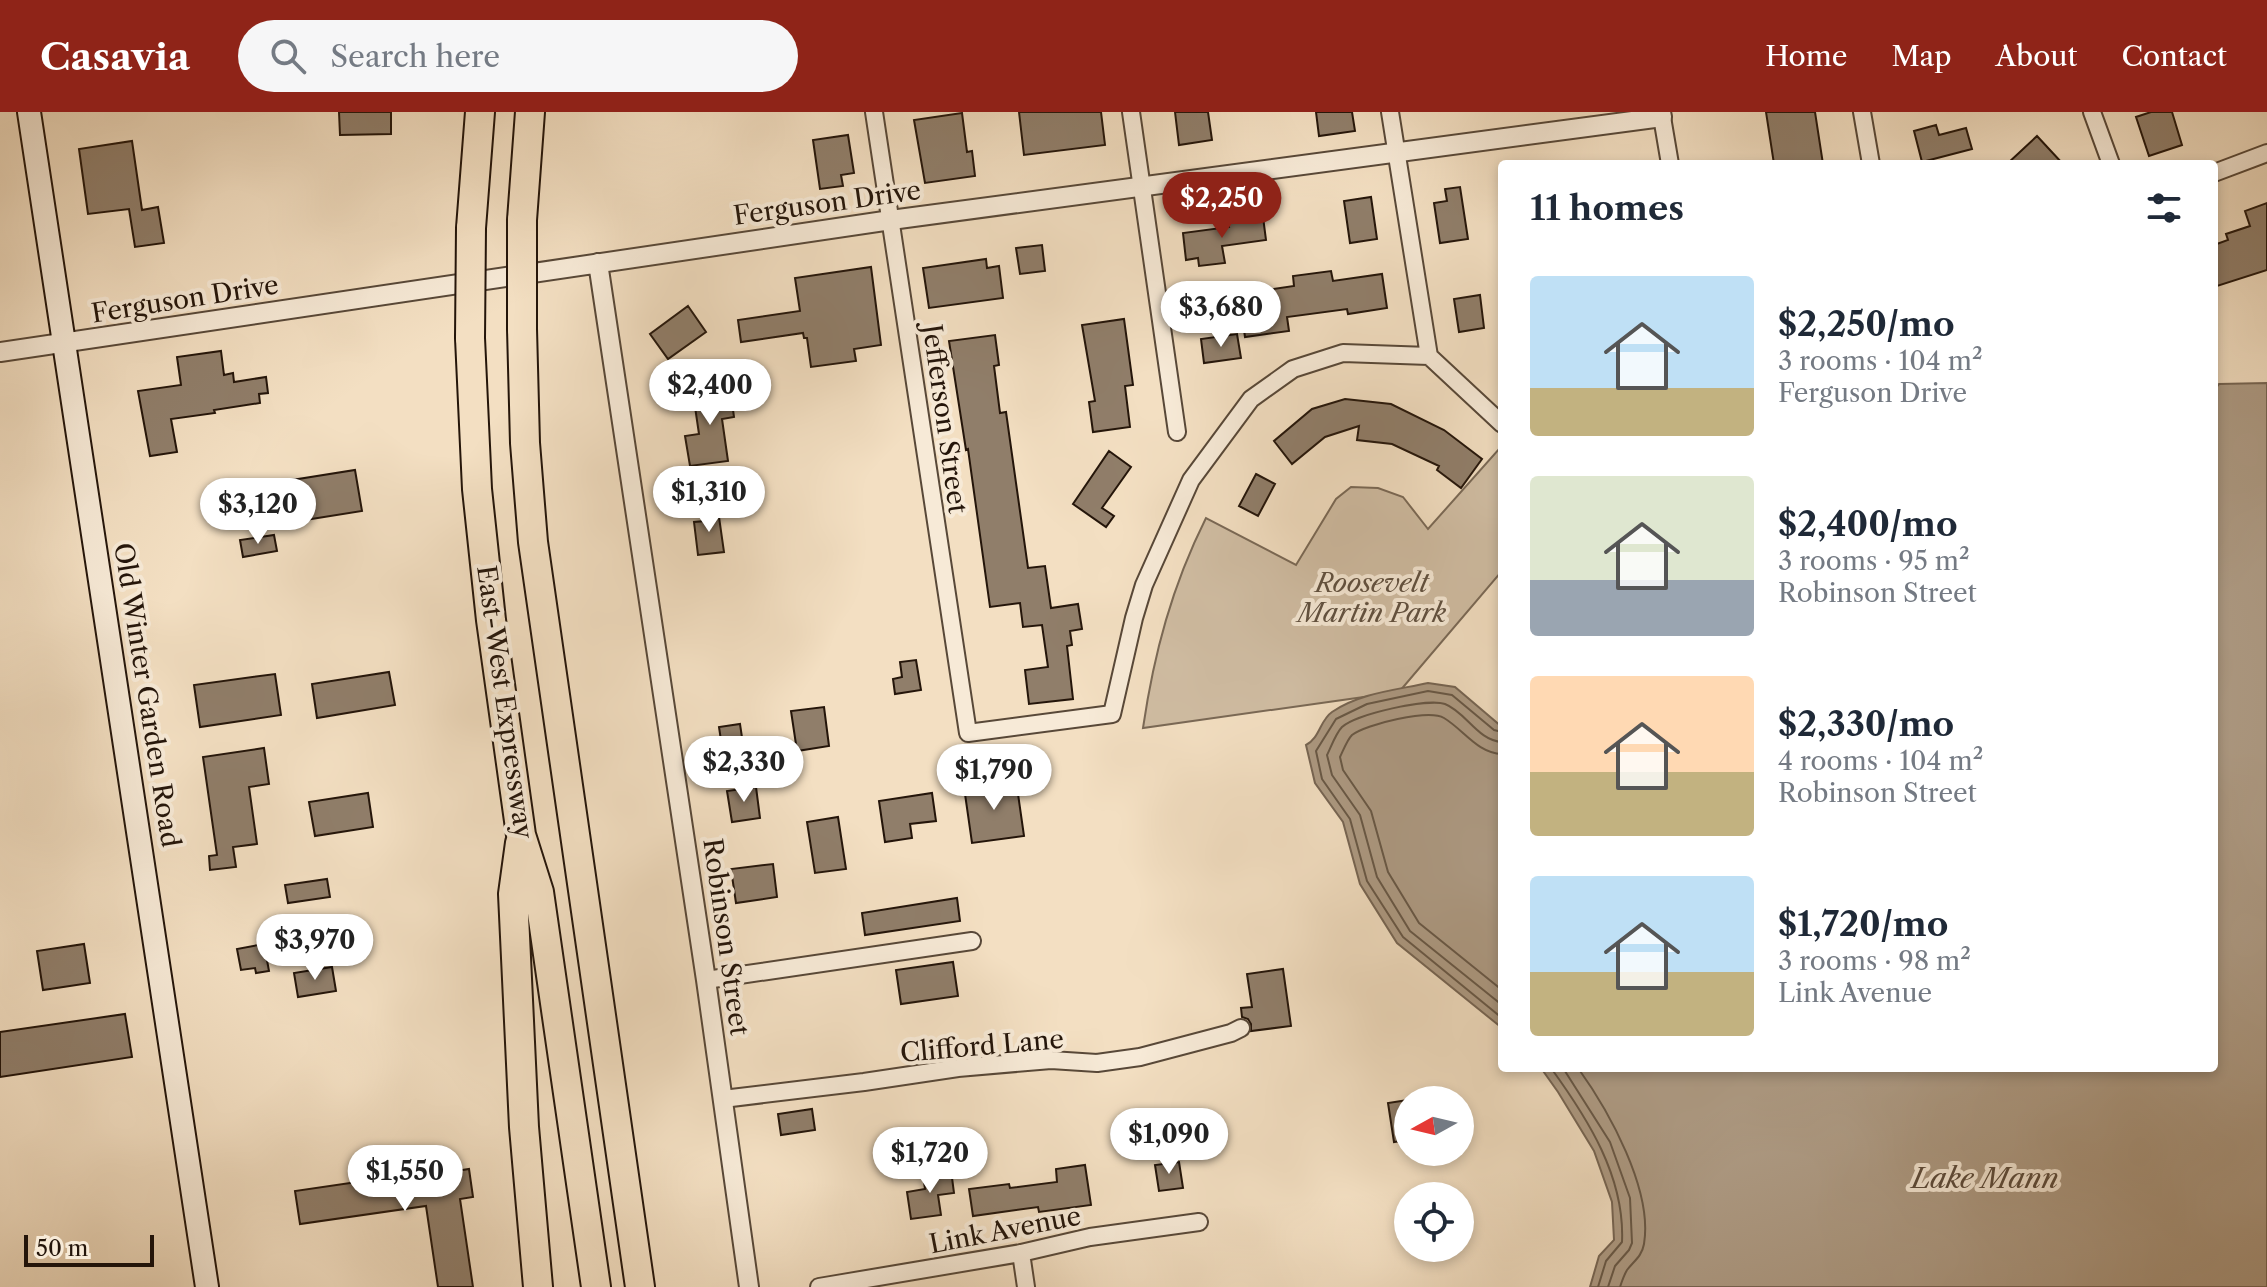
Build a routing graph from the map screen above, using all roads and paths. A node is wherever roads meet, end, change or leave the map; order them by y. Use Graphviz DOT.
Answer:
graph roads {
  1 [pos="29,112"];
  2 [pos="480,112"];
  3 [pos="530,112"];
  4 [pos="874,112"];
  5 [pos="1131,112"];
  6 [pos="1390,112"];
  7 [pos="1862,112"];
  8 [pos="2092,112"];
  9 [pos="1662,114"];
  10 [pos="1396,151"];
  11 [pos="2267,153"];
  12 [pos="1669,160"];
  13 [pos="1870,160"];
  14 [pos="2110,160"];
  15 [pos="2218,171"];
  16 [pos="1143,187"];
  17 [pos="891,220"];
  18 [pos="598,263"];
  19 [pos="65,343"];
  20 [pos="0,352"];
  21 [pos="1429,356"];
  22 [pos="1498,420"];
  23 [pos="1177,432"];
  24 [pos="521,835"];
  25 [pos="972,941"];
  26 [pos="706,980"];
  27 [pos="1241,1028"];
  28 [pos="723,1099"];
  29 [pos="1199,1222"];
  30 [pos="1021,1253"];
  31 [pos="640,1286"];
  32 [pos="207,1287"];
  33 [pos="538,1287"];
  34 [pos="596,1287"];
  35 [pos="749,1287"];
  36 [pos="819,1287"];
  37 [pos="1026,1287"];
  1 -- 19 [label="main road, Old Winter Garden Road"];
  2 -- 24 [label="highway, East-West Expressway, bridge"];
  3 -- 31 [label="highway, East-West Expressway, bridge"];
  4 -- 17 [label="street, Jefferson Street"];
  5 -- 16 [label="street"];
  6 -- 10 [label="street"];
  7 -- 13 [label="street"];
  8 -- 14 [label="street"];
  9 -- 10 [label="street, Ferguson Drive"];
  9 -- 12 [label="street"];
  10 -- 16 [label="street, Ferguson Drive"];
  10 -- 21 [label="street"];
  11 -- 15 [label="street"];
  16 -- 17 [label="street, Ferguson Drive"];
  16 -- 23 [label="street"];
  17 -- 18 [label="street, Ferguson Drive"];
  17 -- 21 [label="street, Jefferson Street"];
  18 -- 19 [label="street, Ferguson Drive"];
  18 -- 26 [label="street, Robinson Street"];
  19 -- 20 [label="street, Ferguson Drive"];
  19 -- 32 [label="main road, Old Winter Garden Road"];
  21 -- 22 [label="street"];
  24 -- 33 [label="highway"];
  24 -- 34 [label="highway, East-West Expressway"];
  25 -- 26 [label="street"];
  26 -- 28 [label="street, Robinson Street"];
  27 -- 28 [label="street, Clifford Lane"];
  28 -- 35 [label="street, Robinson Street"];
  29 -- 30 [label="street, Link Avenue"];
  30 -- 36 [label="street, Link Avenue"];
  30 -- 37 [label="street"];
}
